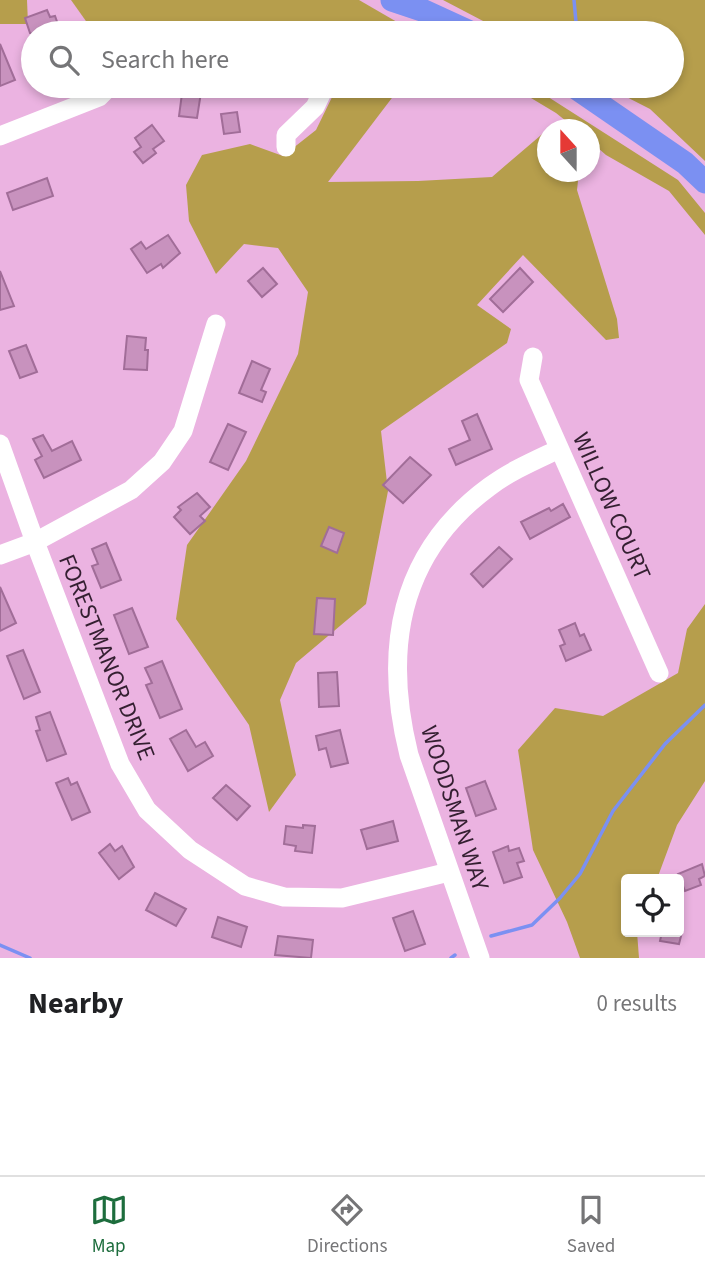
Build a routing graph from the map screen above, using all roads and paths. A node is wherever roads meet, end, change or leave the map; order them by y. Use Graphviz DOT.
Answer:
graph roads {
  1 [pos="96,98"];
  2 [pos="319,98"];
  3 [pos="0,136"];
  4 [pos="286,147"];
  5 [pos="216,324"];
  6 [pos="533,357"];
  7 [pos="0,444"];
  8 [pos="559,449"];
  9 [pos="35,542"];
  10 [pos="0,555"];
  11 [pos="659,673"];
  12 [pos="449,872"];
  13 [pos="480,958"];
  1 -- 3 [label="street"];
  2 -- 4 [label="street"];
  5 -- 9 [label="street"];
  6 -- 8 [label="street, WILLOW COURT"];
  7 -- 9 [label="street, FORESTMANOR DRIVE"];
  8 -- 11 [label="street, WILLOW COURT"];
  8 -- 12 [label="street, WOODSMAN WAY"];
  9 -- 10 [label="street"];
  9 -- 12 [label="street, FORESTMANOR DRIVE"];
  12 -- 13 [label="street, WOODSMAN WAY"];
}
